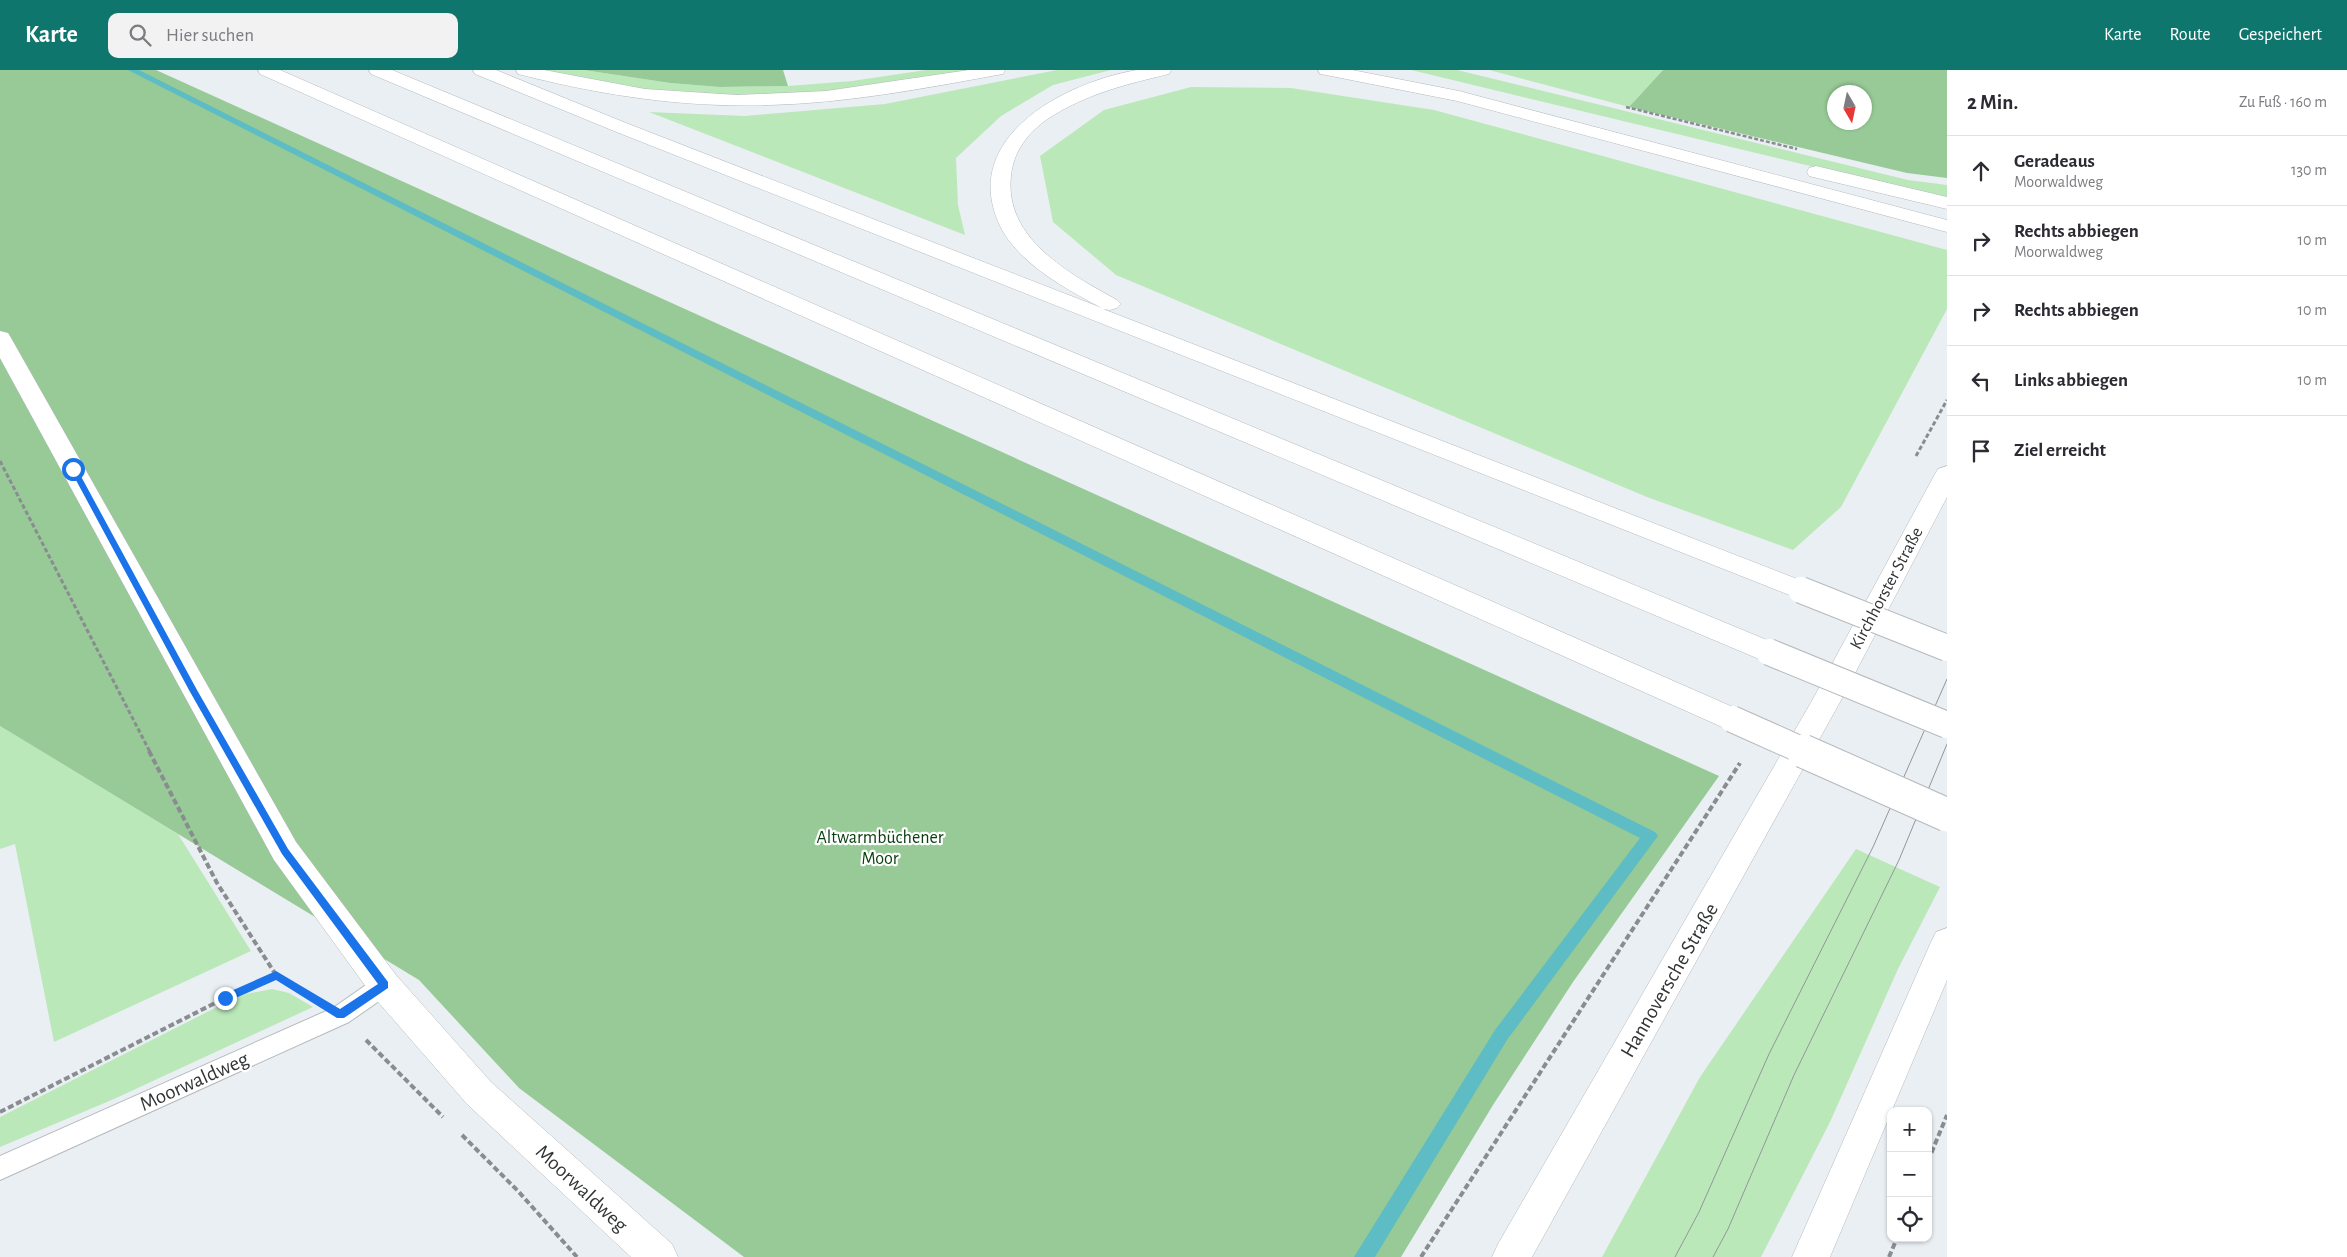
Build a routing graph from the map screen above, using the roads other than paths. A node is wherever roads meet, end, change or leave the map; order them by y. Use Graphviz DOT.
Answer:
graph roads {
  1 [pos="266,70"];
  2 [pos="378,70"];
  3 [pos="481,70"];
  4 [pos="524,70"];
  5 [pos="997,70"];
  6 [pos="1164,70"];
  7 [pos="1326,70"];
  8 [pos="1392,70"];
  9 [pos="1947,203"];
  10 [pos="1947,226"];
  11 [pos="0,338"];
  12 [pos="1245,373"];
  13 [pos="1947,474"];
  14 [pos="1947,648"];
  15 [pos="1826,702"];
  16 [pos="1947,726"];
  17 [pos="1947,815"];
  18 [pos="1947,942"];
  19 [pos="384,985"];
  20 [pos="0,1168"];
  21 [pos="659,1257"];
  22 [pos="1510,1257"];
  23 [pos="1811,1257"];
  1 -- 17 [label="main road, bridge"];
  2 -- 16 [label="main road, bridge"];
  3 -- 12 [label="main road"];
  4 -- 5 [label="main road"];
  6 -- 12 [label="main road"];
  7 -- 10 [label="main road"];
  8 -- 9 [label="main road"];
  11 -- 19 [label="main road, Moorwaldweg"];
  12 -- 14 [label="main road, bridge"];
  13 -- 15 [label="main road, Kirchhorster Straße"];
  15 -- 22 [label="main road, Hannoversche Straße"];
  18 -- 23 [label="main road"];
  19 -- 20 [label="lane, Moorwaldweg"];
  19 -- 21 [label="main road, Moorwaldweg"];
}
